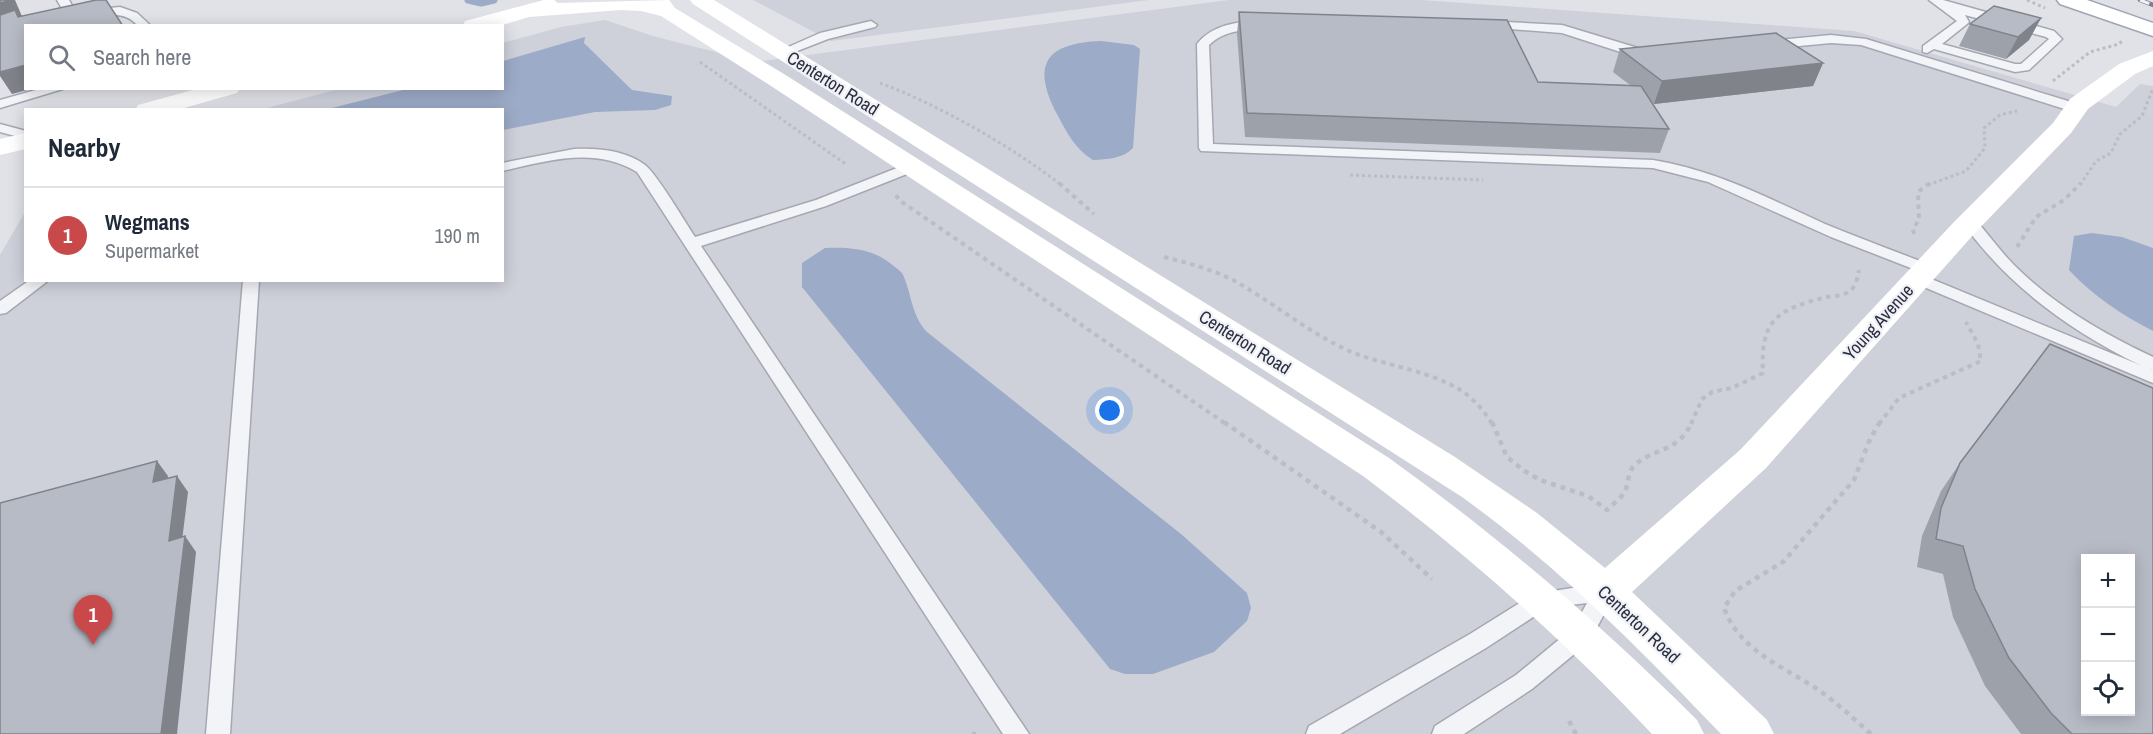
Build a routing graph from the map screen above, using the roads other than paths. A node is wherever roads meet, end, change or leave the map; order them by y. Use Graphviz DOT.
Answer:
graph roads {
  1 [pos="63,0"];
  2 [pos="569,0"];
  3 [pos="700,0"];
  4 [pos="2067,0"];
  5 [pos="1940,3"];
  6 [pos="663,6"];
  7 [pos="529,11"];
  8 [pos="72,16"];
  9 [pos="1272,23"];
  10 [pos="41,24"];
  11 [pos="144,24"];
  12 [pos="480,24"];
  13 [pos="1468,24"];
  14 [pos="872,25"];
  15 [pos="2153,30"];
  16 [pos="1933,45"];
  17 [pos="1752,47"];
  18 [pos="783,52"];
  19 [pos="1665,56"];
  20 [pos="1916,57"];
  21 [pos="2153,58"];
  22 [pos="52,90"];
  23 [pos="222,90"];
  24 [pos="0,104"];
  25 [pos="154,108"];
  26 [pos="2076,108"];
  27 [pos="0,128"];
  28 [pos="24,134"];
  29 [pos="24,141"];
  30 [pos="0,147"];
  31 [pos="504,167"];
  32 [pos="904,181"];
  33 [pos="1970,222"];
  34 [pos="693,243"];
  35 [pos="1922,274"];
  36 [pos="38,282"];
  37 [pos="251,282"];
  38 [pos="0,309"];
  39 [pos="2153,364"];
  40 [pos="2153,377"];
  41 [pos="1605,591"];
  42 [pos="1542,600"];
  43 [pos="1581,635"];
  44 [pos="218,734"];
  45 [pos="1017,734"];
  46 [pos="1318,734"];
  47 [pos="1444,734"];
  48 [pos="1681,734"];
  49 [pos="1751,734"];
  1 -- 8 [label="lane"];
  2 -- 7 [label="main road"];
  3 -- 18 [label="main road, Centerton Road"];
  4 -- 15 [label="main road"];
  5 -- 16 [label="lane"];
  5 -- 16 [label="lane"];
  6 -- 7 [label="main road, Centerton Road"];
  6 -- 32 [label="main road, Centerton Road"];
  7 -- 12 [label="main road"];
  8 -- 10 [label="lane"];
  8 -- 11 [label="lane"];
  9 -- 35 [label="lane"];
  13 -- 19 [label="lane"];
  14 -- 18 [label="lane"];
  16 -- 20 [label="lane"];
  17 -- 20 [label="lane"];
  18 -- 41 [label="main road, Centerton Road"];
  20 -- 26 [label="lane"];
  21 -- 26 [label="main road, Young Avenue"];
  22 -- 24 [label="lane"];
  23 -- 25 [label="main road"];
  26 -- 33 [label="main road, Young Avenue"];
  27 -- 28 [label="lane"];
  29 -- 30 [label="main road"];
  31 -- 34 [label="lane"];
  32 -- 34 [label="lane"];
  32 -- 42 [label="main road, Centerton Road"];
  33 -- 35 [label="main road, Young Avenue"];
  33 -- 39 [label="lane"];
  34 -- 45 [label="lane"];
  35 -- 40 [label="lane"];
  35 -- 41 [label="main road, Young Avenue"];
  36 -- 38 [label="lane"];
  37 -- 44 [label="lane"];
  41 -- 42 [label="lane"];
  41 -- 43 [label="lane"];
  41 -- 49 [label="main road, Centerton Road"];
  42 -- 43 [label="main road, Centerton Road"];
  42 -- 46 [label="lane"];
  43 -- 47 [label="lane"];
  43 -- 48 [label="main road, Centerton Road"];
}
